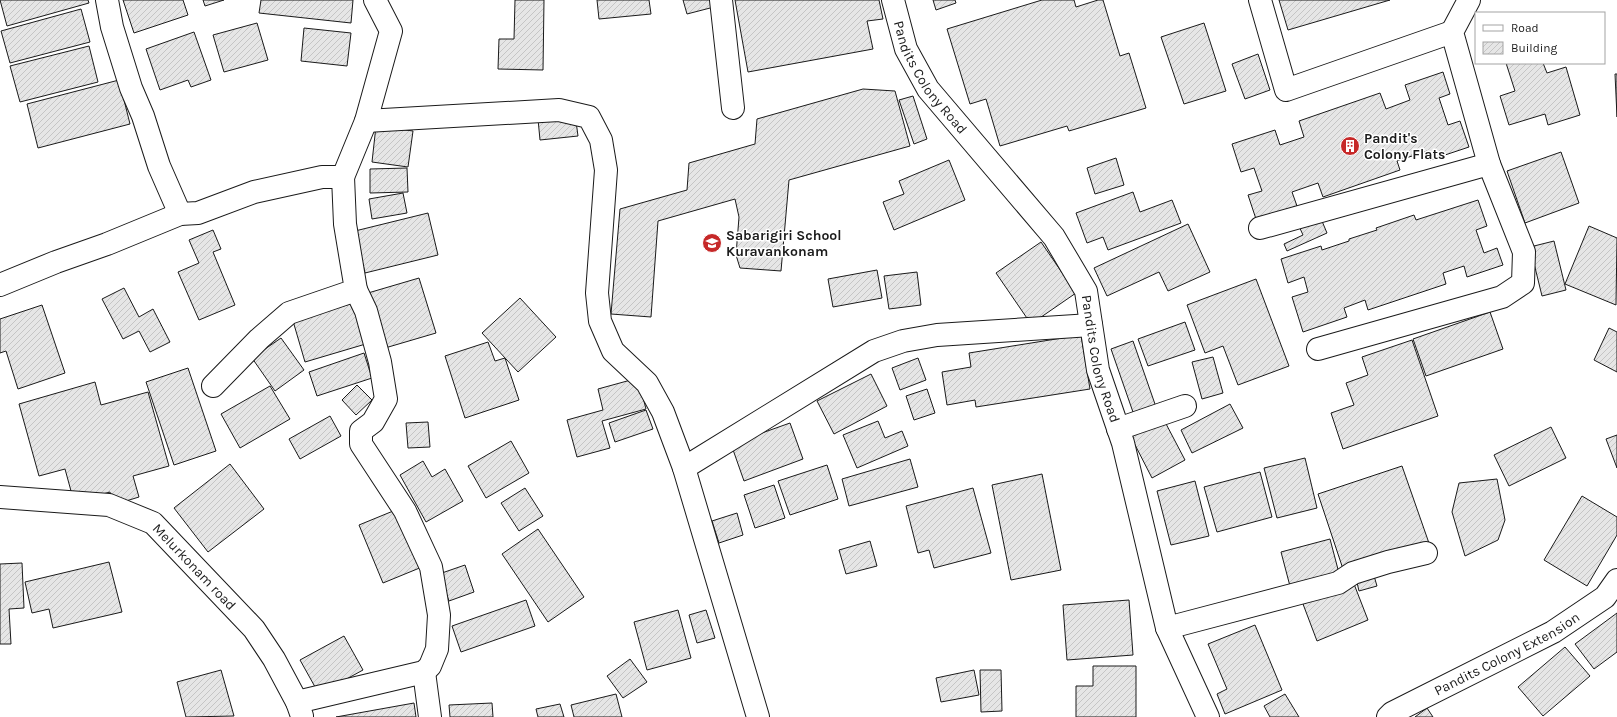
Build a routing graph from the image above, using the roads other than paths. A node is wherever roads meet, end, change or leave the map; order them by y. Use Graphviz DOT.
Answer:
graph roads {
  1 [pos="107,0"];
  2 [pos="375,0"];
  3 [pos="721,0"];
  4 [pos="893,0"];
  5 [pos="1260,0"];
  6 [pos="1469,0"];
  7 [pos="1452,32"];
  8 [pos="733,108"];
  9 [pos="366,121"];
  10 [pos="1489,164"];
  11 [pos="343,177"];
  12 [pos="180,214"];
  13 [pos="1260,228"];
  14 [pos="0,285"];
  15 [pos="356,290"];
  16 [pos="1091,325"];
  17 [pos="1318,349"];
  18 [pos="213,386"];
  19 [pos="1185,406"];
  20 [pos="1118,429"];
  21 [pos="684,468"];
  22 [pos="2,492"];
  23 [pos="1426,553"];
  24 [pos="1617,580"];
  25 [pos="1167,628"];
  26 [pos="424,672"];
  27 [pos="300,710"];
  28 [pos="430,717"];
  29 [pos="758,717"];
  30 [pos="1208,717"];
  31 [pos="1388,717"];
  1 -- 12 [label="street"];
  2 -- 9 [label="street"];
  3 -- 8 [label="street"];
  4 -- 16 [label="street, Pandits Colony Road"];
  5 -- 7 [label="street"];
  6 -- 7 [label="street"];
  7 -- 10 [label="street"];
  9 -- 11 [label="street"];
  9 -- 21 [label="street"];
  10 -- 13 [label="street"];
  10 -- 17 [label="street"];
  11 -- 12 [label="street"];
  11 -- 15 [label="street"];
  12 -- 14 [label="street"];
  15 -- 18 [label="street"];
  15 -- 26 [label="street"];
  16 -- 20 [label="street, Pandits Colony Road"];
  16 -- 21 [label="street"];
  19 -- 20 [label="street"];
  20 -- 25 [label="street, Pandits Colony Road"];
  21 -- 29 [label="street"];
  22 -- 27 [label="street, Melurkonam road"];
  23 -- 25 [label="street"];
  24 -- 31 [label="street, Pandits Colony Extension"];
  25 -- 30 [label="street, Pandits Colony Road"];
  26 -- 27 [label="street"];
  26 -- 28 [label="street"];
}
